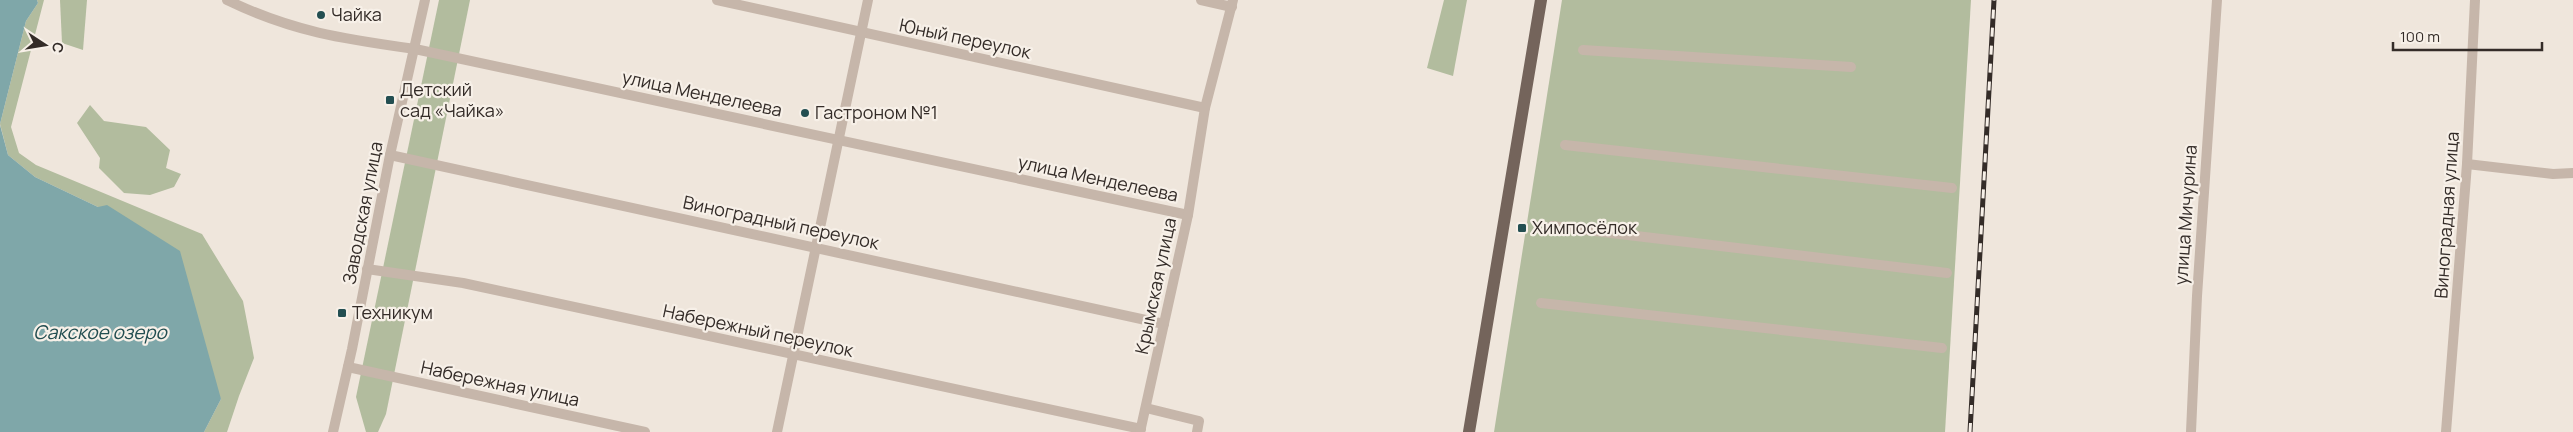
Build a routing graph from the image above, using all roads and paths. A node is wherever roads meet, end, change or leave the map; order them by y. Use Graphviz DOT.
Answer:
graph roads {
  1 [pos="228,0"];
  2 [pos="425,0"];
  3 [pos="717,0"];
  4 [pos="868,0"];
  5 [pos="1201,0"];
  6 [pos="1541,0"];
  7 [pos="2216,0"];
  8 [pos="2475,0"];
  9 [pos="1232,3"];
  10 [pos="861,33"];
  11 [pos="415,49"];
  12 [pos="1583,50"];
  13 [pos="1851,67"];
  14 [pos="1205,108"];
  15 [pos="838,140"];
  16 [pos="1565,145"];
  17 [pos="390,155"];
  18 [pos="2467,164"];
  19 [pos="2573,173"];
  20 [pos="1952,188"];
  21 [pos="1188,215"];
  22 [pos="1552,226"];
  23 [pos="816,248"];
  24 [pos="367,269"];
  25 [pos="1947,273"];
  26 [pos="1541,303"];
  27 [pos="1164,324"];
  28 [pos="1942,348"];
  29 [pos="793,355"];
  30 [pos="348,367"];
  31 [pos="1146,408"];
  32 [pos="1141,430"];
  33 [pos="332,432"];
  34 [pos="645,432"];
  35 [pos="777,432"];
  36 [pos="1197,432"];
  37 [pos="1469,432"];
  38 [pos="2191,432"];
  39 [pos="2446,432"];
  1 -- 11 [label="street, улица Менделеева"];
  2 -- 11 [label="street, Заводская улица"];
  3 -- 10 [label="street, Юный переулок"];
  4 -- 10 [label="street"];
  5 -- 9 [label="street"];
  6 -- 37 [label="main road"];
  7 -- 38 [label="street, улица Мичурина"];
  8 -- 18 [label="street, Виноградная улица"];
  9 -- 14 [label="street, Крымская улица"];
  10 -- 14 [label="street, Юный переулок"];
  10 -- 15 [label="street"];
  11 -- 15 [label="street, улица Менделеева"];
  11 -- 17 [label="street, Заводская улица"];
  12 -- 13 [label="street"];
  14 -- 21 [label="street, Крымская улица"];
  15 -- 21 [label="street, улица Менделеева"];
  15 -- 23 [label="street"];
  16 -- 20 [label="street"];
  17 -- 23 [label="street, Виноградный переулок"];
  17 -- 24 [label="street, Заводская улица"];
  18 -- 19 [label="street"];
  18 -- 39 [label="street, Виноградная улица"];
  21 -- 27 [label="street, Крымская улица"];
  22 -- 25 [label="street"];
  23 -- 27 [label="street, Виноградный переулок"];
  23 -- 29 [label="street"];
  24 -- 29 [label="street, Набережный переулок"];
  24 -- 30 [label="street, Заводская улица"];
  26 -- 28 [label="street"];
  27 -- 31 [label="street, Крымская улица"];
  29 -- 32 [label="street, Набережный переулок"];
  29 -- 35 [label="street"];
  30 -- 33 [label="street, Заводская улица"];
  30 -- 34 [label="street, Набережная улица"];
  31 -- 32 [label="street, Крымская улица"];
  31 -- 36 [label="street"];
}
